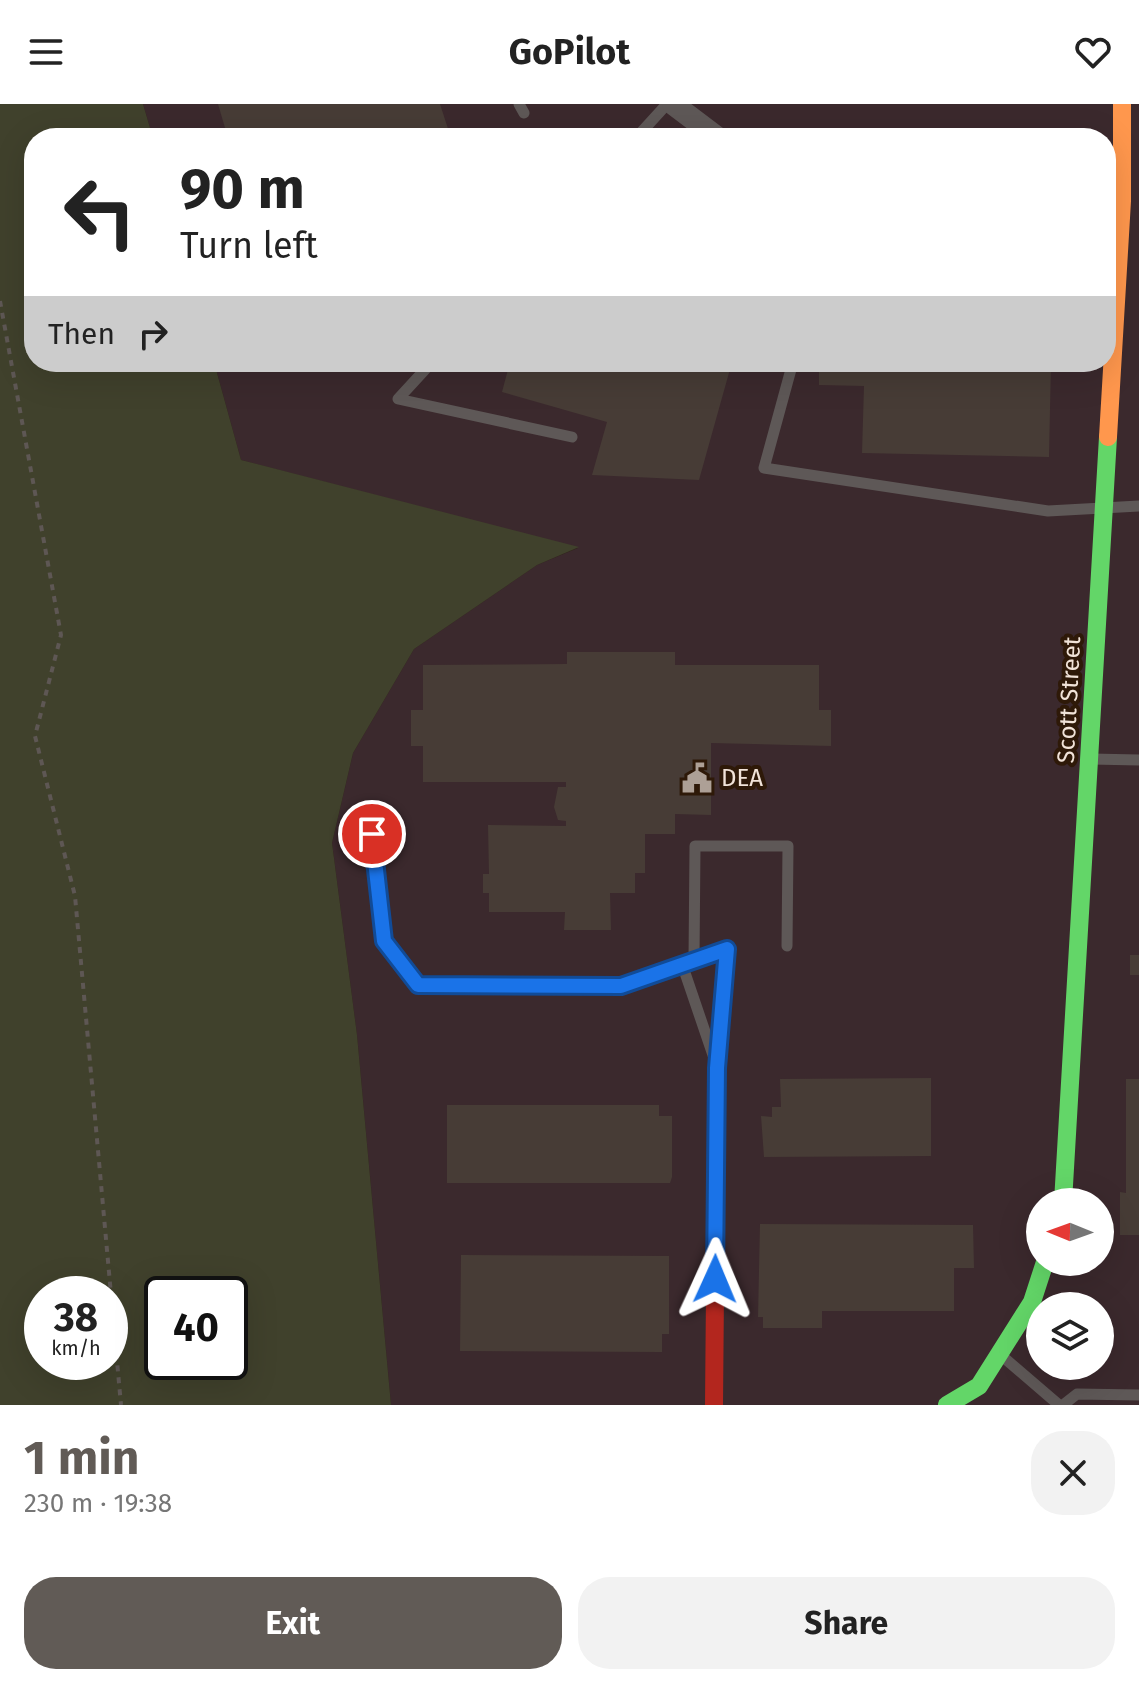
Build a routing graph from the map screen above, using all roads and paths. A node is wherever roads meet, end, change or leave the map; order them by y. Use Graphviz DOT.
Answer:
graph roads {
  1 [pos="667,104"];
  2 [pos="673,104"];
  3 [pos="1122,104"];
  4 [pos="645,128"];
  5 [pos="705,128"];
  6 [pos="1122,201"];
  7 [pos="1116,297"];
  8 [pos="0,301"];
  9 [pos="423,372"];
  10 [pos="790,372"];
  11 [pos="1111,372"];
  12 [pos="572,437"];
  13 [pos="1103,506"];
  14 [pos="1139,506"];
  15 [pos="1090,759"];
  16 [pos="1139,760"];
  17 [pos="372,834"];
  18 [pos="787,946"];
  19 [pos="694,959"];
  20 [pos="682,964"];
  21 [pos="717,1068"];
  22 [pos="1064,1188"];
  23 [pos="1040,1276"];
  24 [pos="999,1354"];
  25 [pos="1139,1395"];
  26 [pos="121,1405"];
  27 [pos="714,1405"];
  28 [pos="947,1405"];
  29 [pos="1061,1405"];
  1 -- 4 [label="lane"];
  2 -- 5 [label="street"];
  3 -- 6 [label="street, Scott Street"];
  6 -- 7 [label="street, Scott Street"];
  8 -- 26 [label="path"];
  9 -- 12 [label="lane"];
  10 -- 13 [label="lane"];
  11 -- 13 [label="street, Scott Street"];
  13 -- 14 [label="lane"];
  13 -- 15 [label="street, Scott Street"];
  15 -- 16 [label="lane"];
  15 -- 22 [label="street, Scott Street"];
  17 -- 20 [label="lane"];
  18 -- 19 [label="lane"];
  19 -- 20 [label="lane"];
  19 -- 21 [label="lane"];
  20 -- 21 [label="lane"];
  21 -- 27 [label="street"];
  23 -- 24 [label="street"];
  24 -- 28 [label="street"];
  24 -- 29 [label="lane"];
  25 -- 29 [label="lane"];
}
